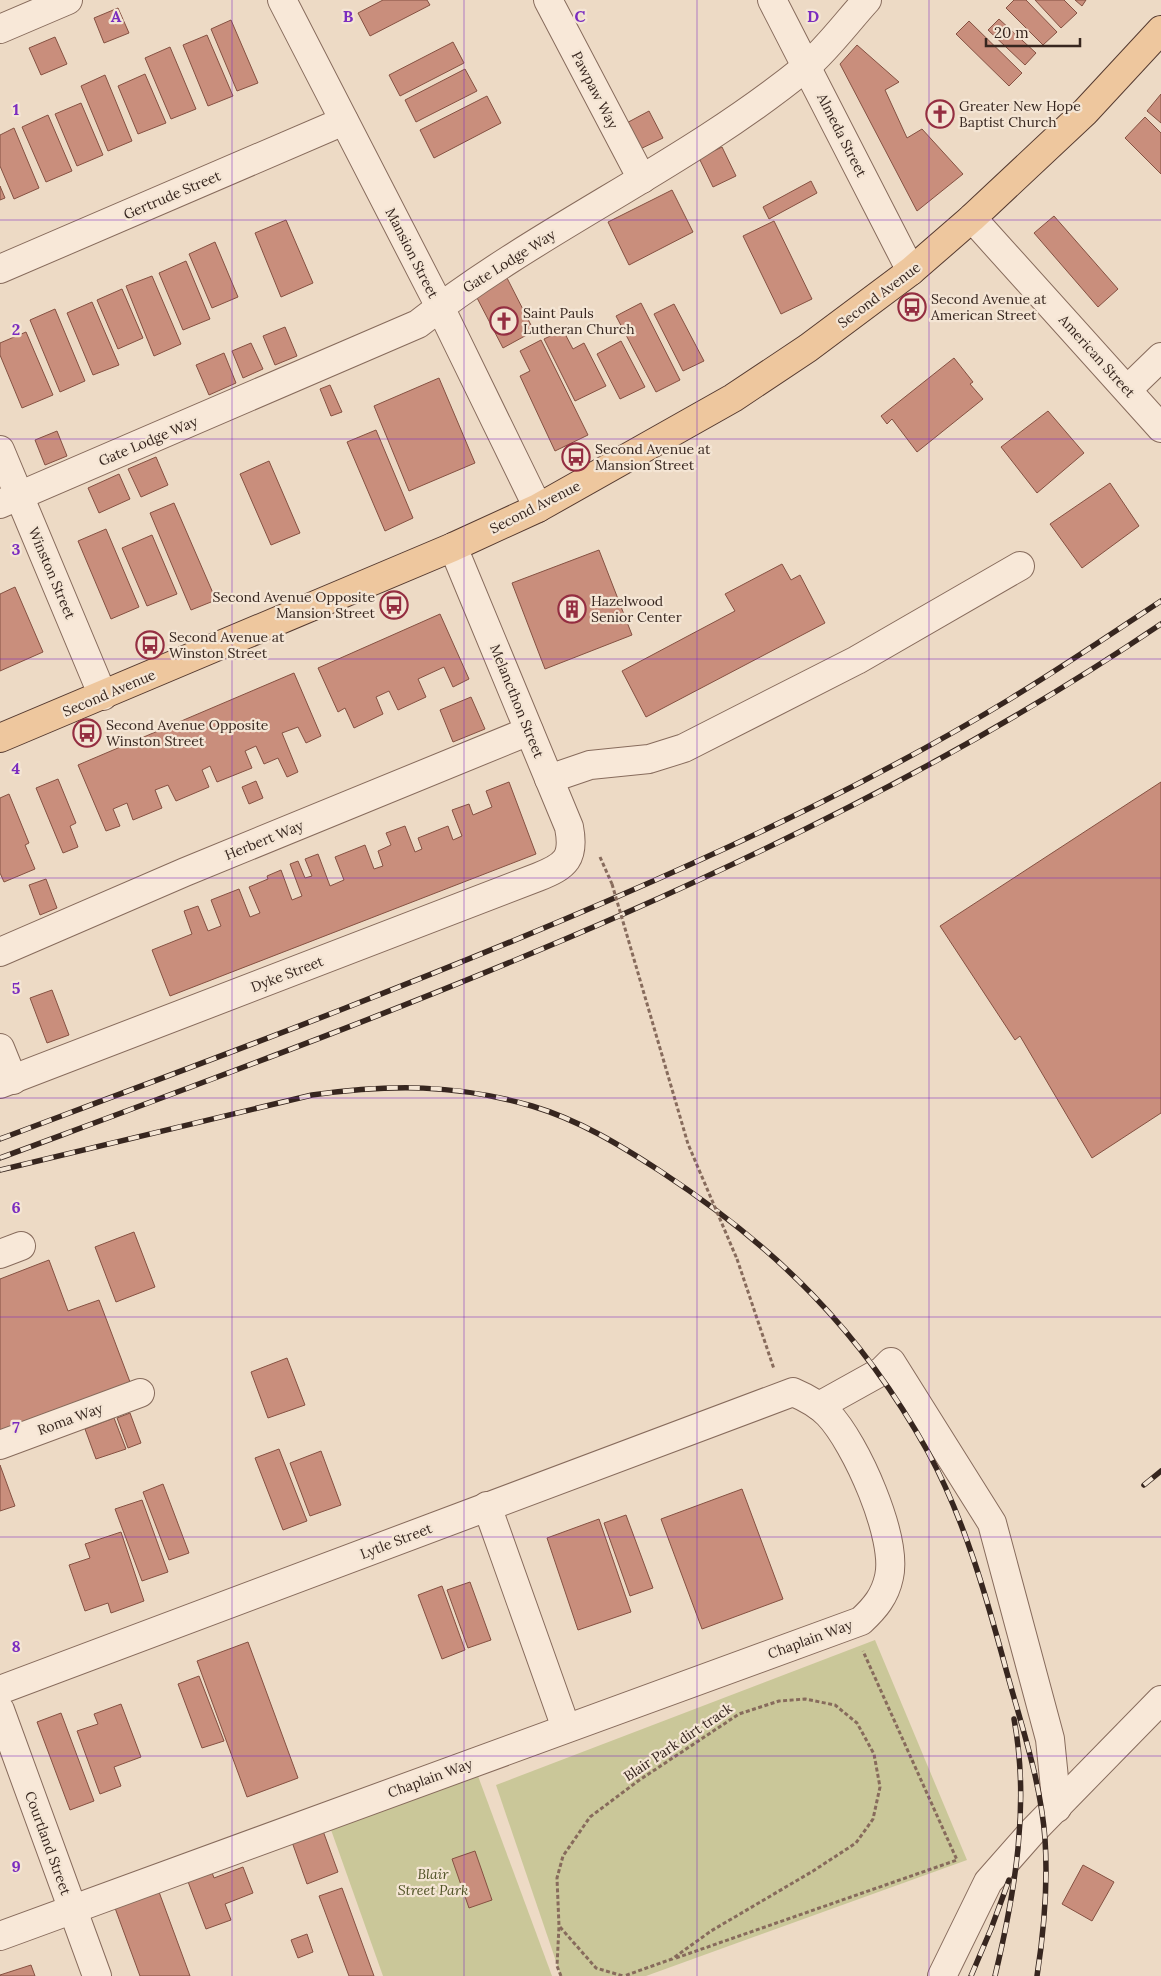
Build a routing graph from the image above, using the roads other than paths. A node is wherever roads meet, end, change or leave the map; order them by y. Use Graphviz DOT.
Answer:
graph roads {
  1 [pos="68,0"];
  2 [pos="282,0"];
  3 [pos="548,0"];
  4 [pos="772,0"];
  5 [pos="867,0"];
  6 [pos="27,7"];
  7 [pos="0,29"];
  8 [pos="1161,30"];
  9 [pos="807,66"];
  10 [pos="344,121"];
  11 [pos="642,179"];
  12 [pos="972,218"];
  13 [pos="0,269"];
  14 [pos="912,271"];
  15 [pos="440,307"];
  16 [pos="1161,357"];
  17 [pos="1128,389"];
  18 [pos="1161,428"];
  19 [pos="0,450"];
  20 [pos="10,500"];
  21 [pos="538,508"];
  22 [pos="453,547"];
  23 [pos="1020,566"];
  24 [pos="102,696"];
  25 [pos="529,731"];
  26 [pos="0,738"];
  27 [pos="549,779"];
  28 [pos="569,857"];
  29 [pos="0,952"];
  30 [pos="0,1048"];
  31 [pos="6,1082"];
  32 [pos="140,1393"];
  33 [pos="819,1406"];
  34 [pos="0,1445"];
  35 [pos="488,1506"];
  36 [pos="0,1690"];
  37 [pos="1157,1702"];
  38 [pos="0,1710"];
  39 [pos="566,1728"];
  40 [pos="1057,1808"];
  41 [pos="72,1910"];
  42 [pos="0,1936"];
  43 [pos="97,1976"];
  44 [pos="942,1976"];
  1 -- 6 [label="street"];
  2 -- 10 [label="street, Mansion Street"];
  3 -- 11 [label="street, Pawpaw Way"];
  4 -- 9 [label="street, Almeda Street"];
  5 -- 9 [label="street, Gate Lodge Way"];
  6 -- 7 [label="street"];
  8 -- 12 [label="main road, Second Avenue"];
  9 -- 11 [label="street, Gate Lodge Way"];
  9 -- 14 [label="street, Almeda Street"];
  10 -- 13 [label="street, Gertrude Street"];
  10 -- 15 [label="street, Mansion Street"];
  11 -- 15 [label="street, Gate Lodge Way"];
  12 -- 14 [label="main road, Second Avenue"];
  12 -- 17 [label="street, American Street"];
  14 -- 21 [label="main road, Second Avenue"];
  15 -- 20 [label="street, Gate Lodge Way"];
  15 -- 21 [label="street, Mansion Street"];
  16 -- 17 [label="street"];
  17 -- 18 [label="street, American Street"];
  19 -- 20 [label="street, Winston Street"];
  20 -- 24 [label="street, Winston Street"];
  21 -- 22 [label="main road, Second Avenue"];
  22 -- 24 [label="main road, Second Avenue"];
  22 -- 25 [label="street, Melancthon Street"];
  23 -- 27 [label="street"];
  24 -- 26 [label="main road, Second Avenue"];
  25 -- 27 [label="street, Melancthon Street"];
  25 -- 29 [label="street, Herbert Way"];
  27 -- 28 [label="street, Melancthon Street"];
  28 -- 31 [label="street, Dyke Street"];
  30 -- 31 [label="street"];
  32 -- 34 [label="street, Roma Way"];
  33 -- 35 [label="street, Lytle Street"];
  33 -- 39 [label="street, Chaplain Way"];
  33 -- 40 [label="street"];
  35 -- 36 [label="street, Lytle Street"];
  35 -- 39 [label="street"];
  37 -- 40 [label="street"];
  38 -- 41 [label="street, Courtland Street"];
  39 -- 41 [label="street, Chaplain Way"];
  40 -- 44 [label="street"];
  41 -- 42 [label="street, Chaplain Way"];
  41 -- 43 [label="street, Courtland Street"];
}
